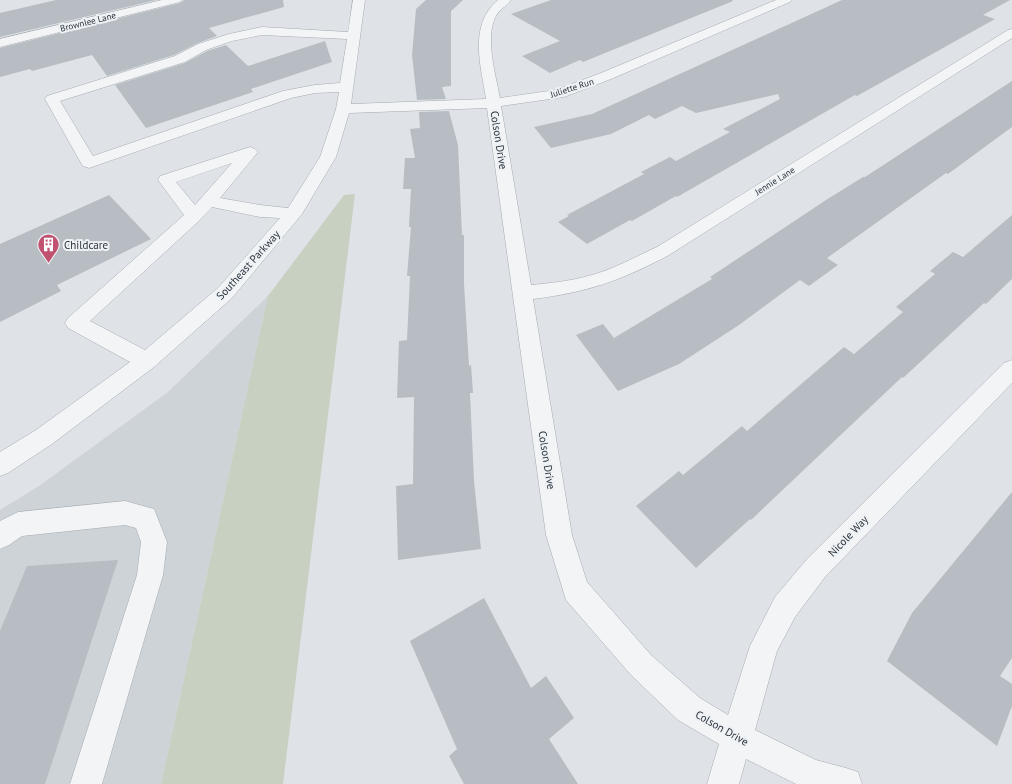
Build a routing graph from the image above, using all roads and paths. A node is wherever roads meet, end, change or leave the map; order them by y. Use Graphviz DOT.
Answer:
graph roads {
  1 [pos="176,0"];
  2 [pos="359,0"];
  3 [pos="505,0"];
  4 [pos="786,0"];
  5 [pos="1012,33"];
  6 [pos="353,36"];
  7 [pos="0,43"];
  8 [pos="347,87"];
  9 [pos="493,103"];
  10 [pos="343,109"];
  11 [pos="208,201"];
  12 [pos="294,214"];
  13 [pos="194,216"];
  14 [pos="522,293"];
  15 [pos="147,361"];
  16 [pos="1012,369"];
  17 [pos="0,465"];
  18 [pos="0,536"];
  19 [pos="738,738"];
  20 [pos="86,784"];
  21 [pos="723,784"];
  22 [pos="846,784"];
  1 -- 7 [label="street, Brownlee Lane"];
  2 -- 6 [label="street, Southeast Parkway"];
  3 -- 9 [label="street, Colson Drive"];
  4 -- 9 [label="street, Juliette Run"];
  5 -- 14 [label="street, Jennie Lane"];
  6 -- 8 [label="street, Southeast Parkway"];
  6 -- 8 [label="street"];
  8 -- 10 [label="street, Southeast Parkway"];
  9 -- 10 [label="street, Juliette Run"];
  9 -- 14 [label="street, Colson Drive"];
  10 -- 12 [label="street, Southeast Parkway"];
  11 -- 12 [label="street"];
  11 -- 13 [label="street"];
  11 -- 13 [label="street"];
  12 -- 15 [label="street, Southeast Parkway"];
  13 -- 15 [label="street"];
  14 -- 19 [label="street, Colson Drive"];
  15 -- 17 [label="street, Southeast Parkway"];
  16 -- 19 [label="street, Nicole Way"];
  18 -- 20 [label="street"];
  19 -- 21 [label="street, Nicole Way"];
  19 -- 22 [label="street, Colson Drive"];
}
